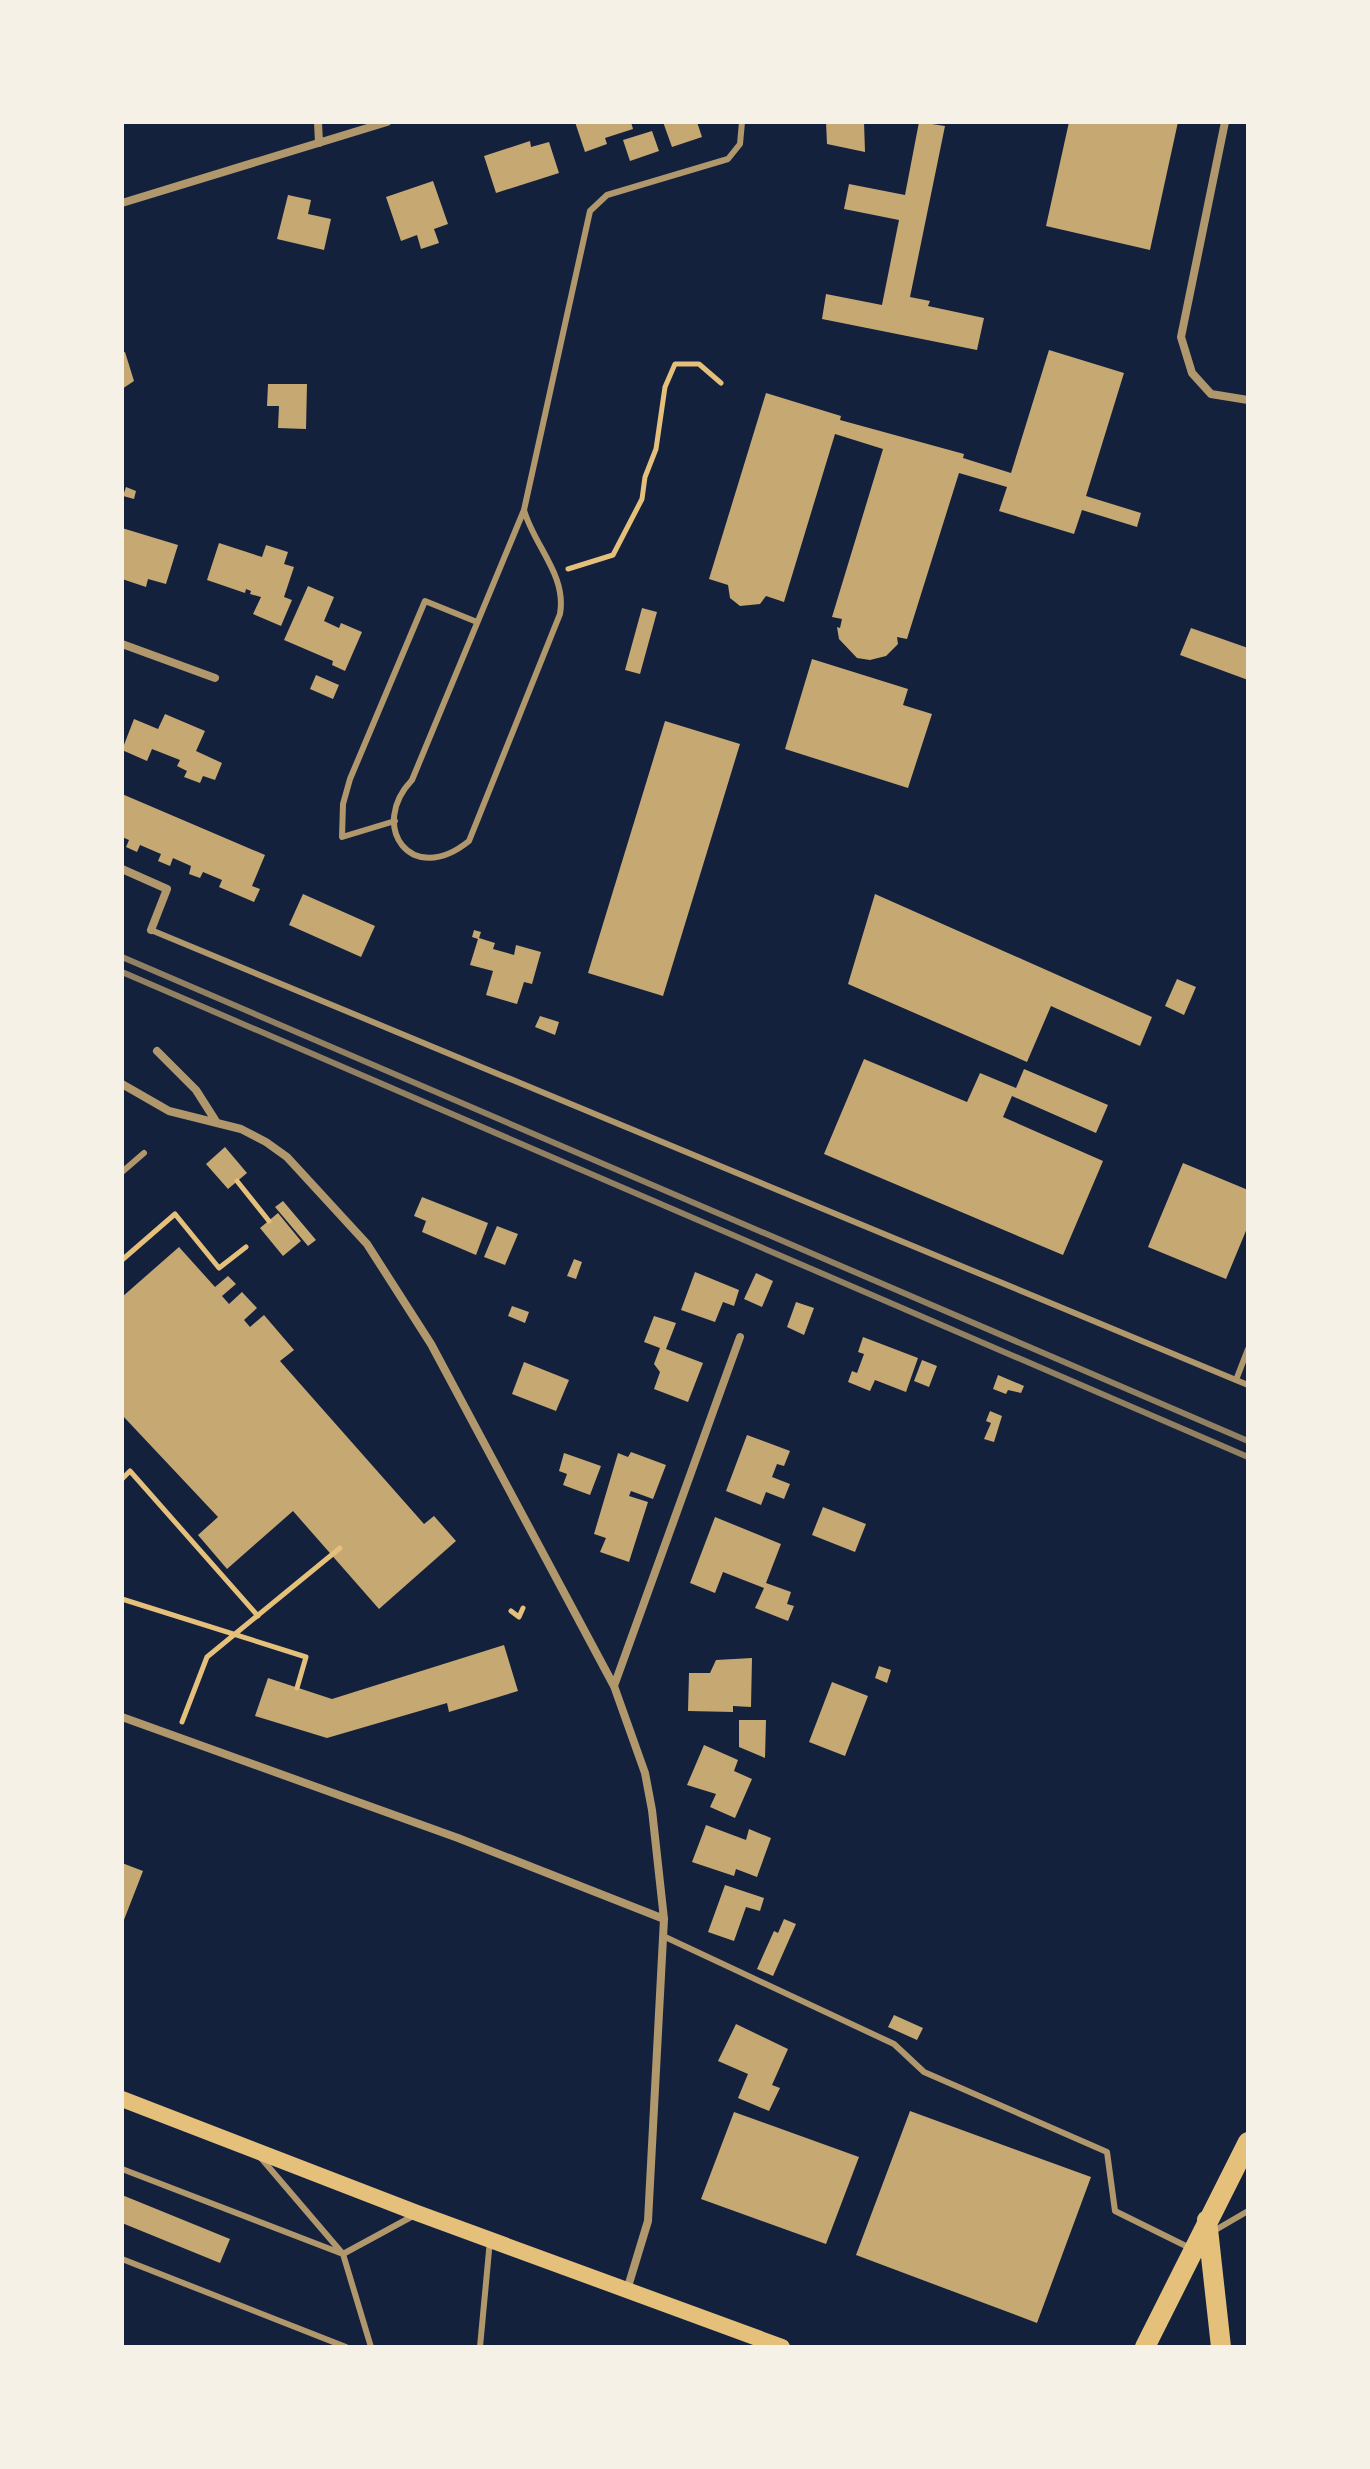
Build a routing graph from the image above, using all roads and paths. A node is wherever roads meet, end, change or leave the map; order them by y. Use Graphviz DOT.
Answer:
graph roads {
  1 [pos="318,122"];
  2 [pos="387,122"];
  3 [pos="742,122"];
  4 [pos="1225,122"];
  5 [pos="319,143"];
  6 [pos="122,203"];
  7 [pos="721,383"];
  8 [pos="1248,400"];
  9 [pos="524,510"];
  10 [pos="554,572"];
  11 [pos="477,622"];
  12 [pos="122,644"];
  13 [pos="215,678"];
  14 [pos="395,821"];
  15 [pos="122,869"];
  16 [pos="151,930"];
  17 [pos="157,1051"];
  18 [pos="122,1084"];
  19 [pos="217,1123"];
  20 [pos="144,1153"];
  21 [pos="122,1172"];
  22 [pos="237,1181"];
  23 [pos="269,1221"];
  24 [pos="246,1247"];
  25 [pos="122,1260"];
  26 [pos="740,1337"];
  27 [pos="1248,1349"];
  28 [pos="1236,1380"];
  29 [pos="1248,1385"];
  30 [pos="122,1479"];
  31 [pos="340,1548"];
  32 [pos="122,1599"];
  33 [pos="523,1608"];
  34 [pos="511,1611"];
  35 [pos="258,1616"];
  36 [pos="236,1633"];
  37 [pos="614,1686"];
  38 [pos="297,1688"];
  39 [pos="122,1717"];
  40 [pos="178,1734"];
  41 [pos="664,1919"];
  42 [pos="663,1936"];
  43 [pos="122,2099"];
  44 [pos="1248,2142"];
  45 [pos="254,2150"];
  46 [pos="122,2169"];
  47 [pos="1248,2211"];
  48 [pos="417,2213"];
  49 [pos="1208,2227"];
  50 [pos="490,2240"];
  51 [pos="1192,2249"];
  52 [pos="343,2254"];
  53 [pos="122,2259"];
  54 [pos="627,2290"];
  55 [pos="346,2347"];
  56 [pos="371,2347"];
  57 [pos="480,2347"];
  58 [pos="782,2347"];
  59 [pos="1145,2347"];
  60 [pos="1221,2347"];
  1 -- 5 [label="street"];
  2 -- 5 [label="street"];
  3 -- 9 [label="lane"];
  4 -- 8 [label="street"];
  5 -- 6 [label="street"];
  7 -- 10 [label="path"];
  9 -- 10 [label="lane"];
  9 -- 11 [label="lane"];
  10 -- 14 [label="lane"];
  11 -- 14 [label="lane"];
  11 -- 14 [label="lane"];
  12 -- 13 [label="street"];
  15 -- 16 [label="street"];
  16 -- 28 [label="lane"];
  17 -- 19 [label="street"];
  18 -- 19 [label="street"];
  19 -- 37 [label="street"];
  20 -- 21 [label="lane"];
  22 -- 23 [label="path"];
  24 -- 25 [label="path"];
  26 -- 37 [label="street"];
  27 -- 28 [label="lane"];
  28 -- 29 [label="lane"];
  30 -- 35 [label="path"];
  31 -- 35 [label="path"];
  32 -- 36 [label="path"];
  33 -- 34 [label="path"];
  35 -- 36 [label="path"];
  36 -- 38 [label="path"];
  36 -- 40 [label="path"];
  37 -- 41 [label="street"];
  39 -- 40 [label="street"];
  40 -- 41 [label="street"];
  41 -- 42 [label="street"];
  42 -- 51 [label="lane"];
  42 -- 54 [label="street"];
  43 -- 45 [label="main road"];
  44 -- 49 [label="main road"];
  45 -- 48 [label="main road"];
  45 -- 52 [label="lane"];
  46 -- 52 [label="lane"];
  47 -- 49 [label="lane"];
  48 -- 50 [label="main road"];
  48 -- 52 [label="lane"];
  49 -- 51 [label="main road"];
  49 -- 60 [label="main road"];
  50 -- 54 [label="main road"];
  50 -- 57 [label="lane"];
  51 -- 59 [label="main road"];
  52 -- 56 [label="lane"];
  53 -- 55 [label="lane"];
  54 -- 58 [label="main road"];
}
